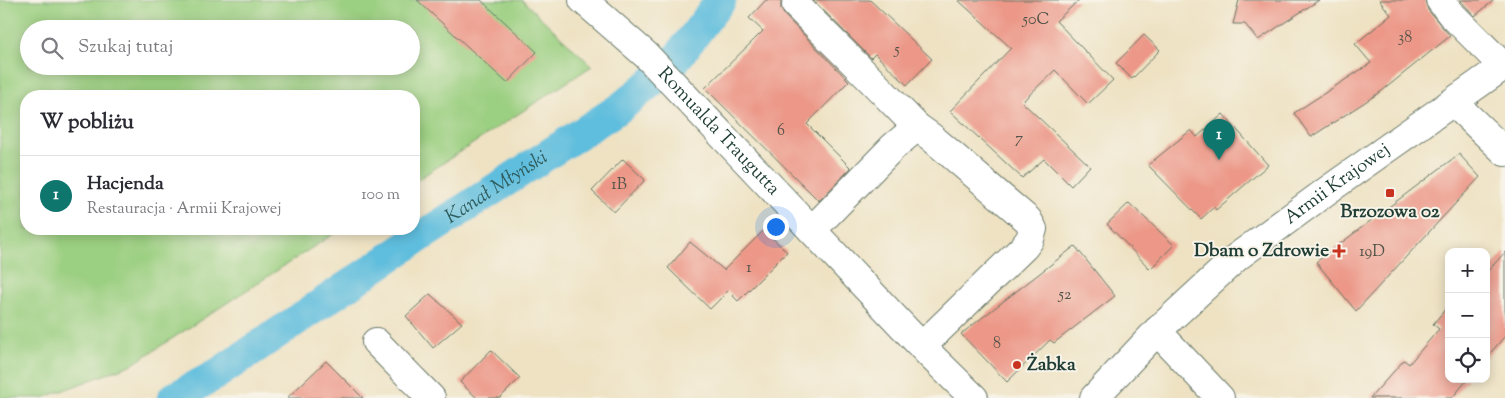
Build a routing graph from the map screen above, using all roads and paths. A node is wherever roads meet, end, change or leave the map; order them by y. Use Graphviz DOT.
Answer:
graph roads {
  1 [pos="583,0"];
  2 [pos="1440,0"];
  3 [pos="796,5"];
  4 [pos="1504,66"];
  5 [pos="1453,102"];
  6 [pos="917,128"];
  7 [pos="1505,152"];
  8 [pos="812,230"];
  9 [pos="1157,331"];
  10 [pos="376,342"];
  11 [pos="922,346"];
  12 [pos="431,398"];
  13 [pos="974,398"];
  14 [pos="1094,398"];
  15 [pos="1220,398"];
  1 -- 8 [label="street, Romualda Traugutta"];
  2 -- 4 [label="street"];
  3 -- 6 [label="street"];
  4 -- 5 [label="street, Armii Krajowej"];
  5 -- 7 [label="street"];
  5 -- 9 [label="street, Armii Krajowej"];
  6 -- 8 [label="street"];
  6 -- 11 [label="street"];
  8 -- 11 [label="street, Romualda Traugutta"];
  9 -- 14 [label="street, Armii Krajowej"];
  9 -- 15 [label="street"];
  10 -- 12 [label="street"];
  11 -- 13 [label="street, Romualda Traugutta"];
}
